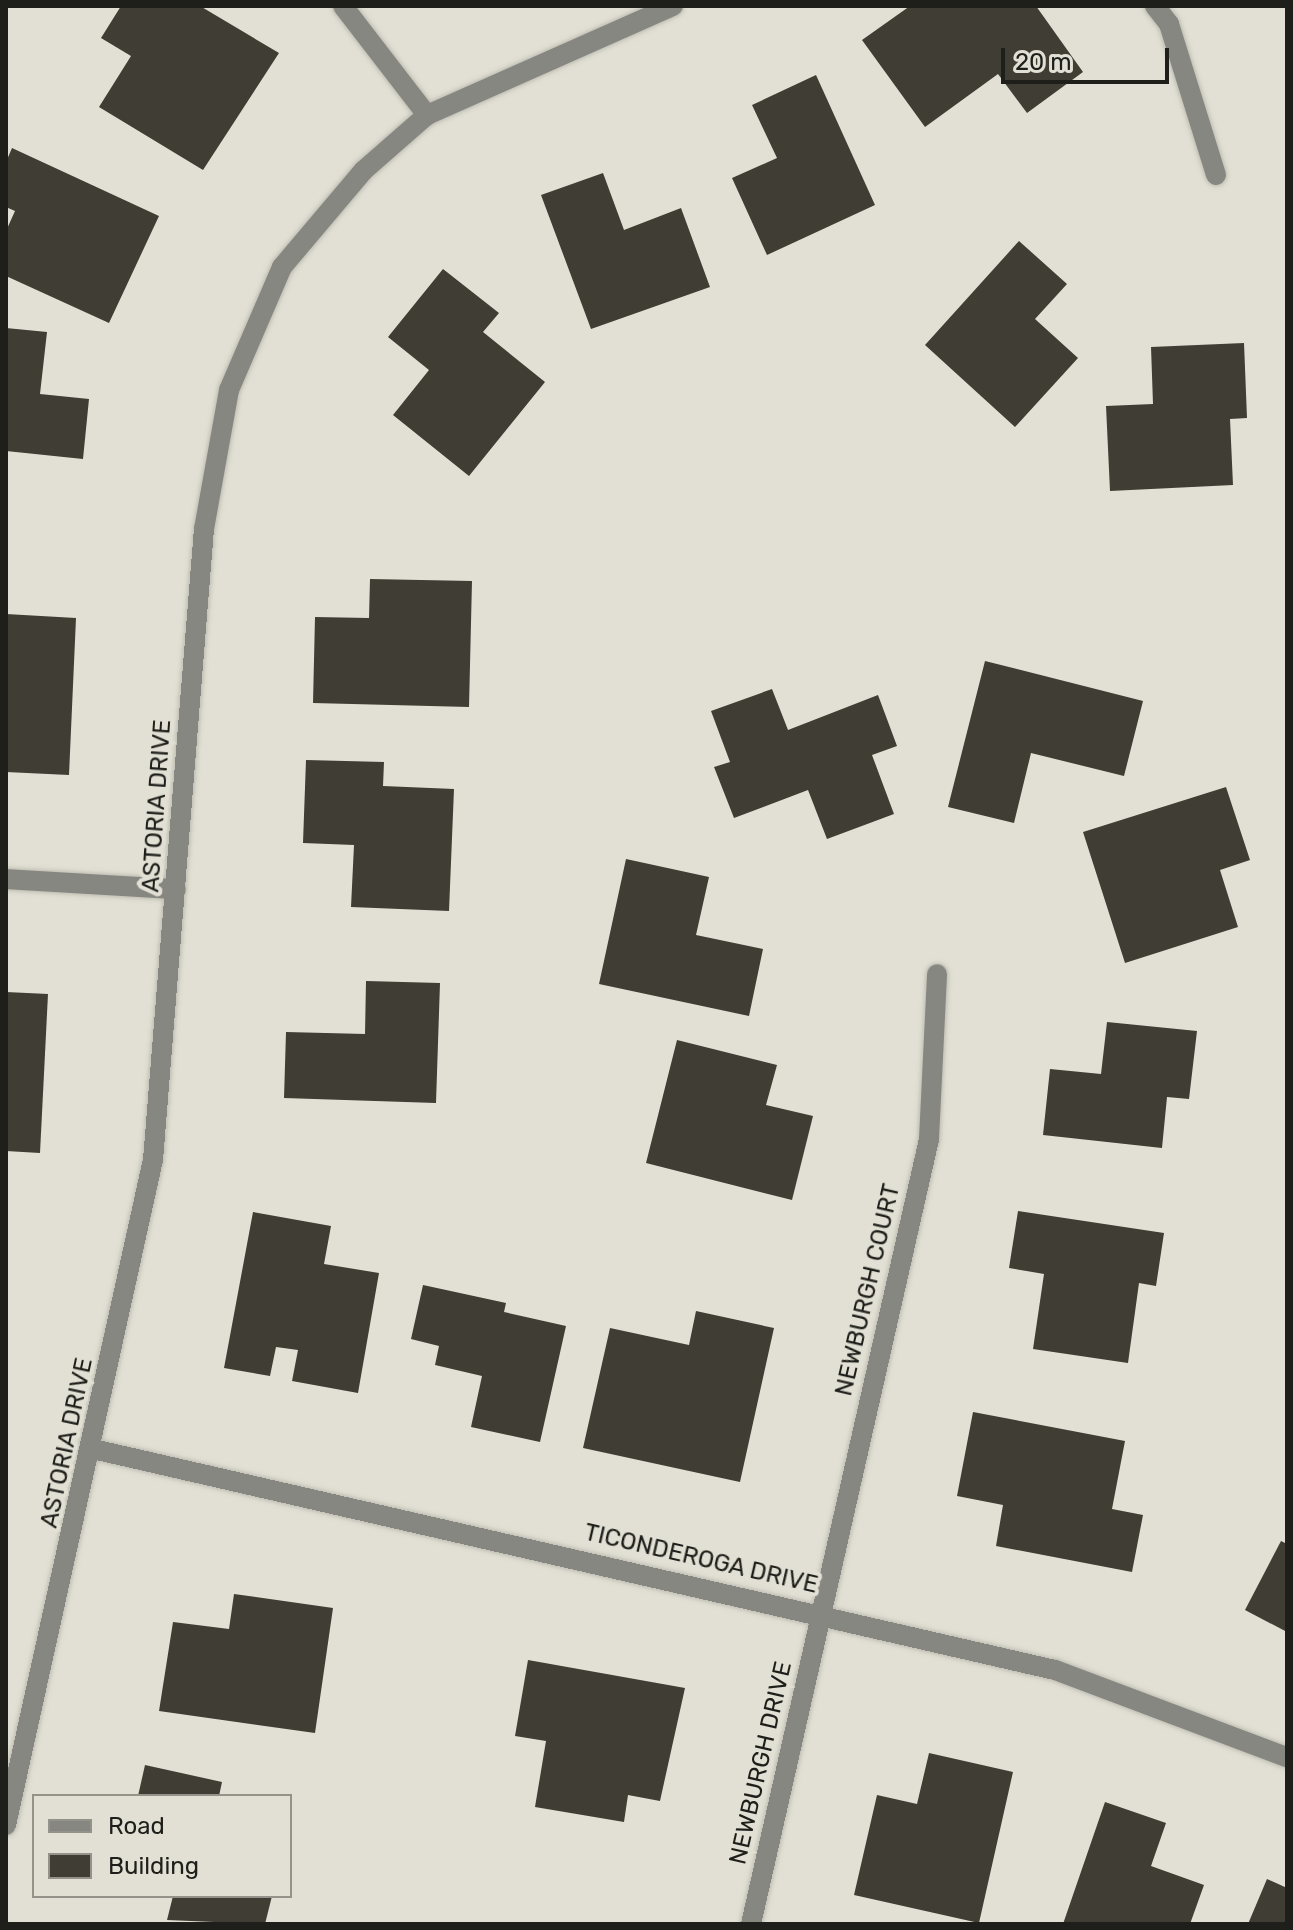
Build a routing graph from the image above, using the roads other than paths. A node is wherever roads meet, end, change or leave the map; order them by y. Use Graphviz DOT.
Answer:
graph roads {
  1 [pos="343,6"];
  2 [pos="673,6"];
  3 [pos="1155,6"];
  4 [pos="427,115"];
  5 [pos="1216,175"];
  6 [pos="6,879"];
  7 [pos="176,889"];
  8 [pos="937,974"];
  9 [pos="93,1449"];
  10 [pos="822,1613"];
  11 [pos="1287,1757"];
  12 [pos="6,1825"];
  13 [pos="751,1924"];
  1 -- 4 [label="street"];
  2 -- 4 [label="street, ASTORIA DRIVE"];
  3 -- 5 [label="street"];
  4 -- 7 [label="street, ASTORIA DRIVE"];
  6 -- 7 [label="street"];
  7 -- 9 [label="street, ASTORIA DRIVE"];
  8 -- 10 [label="street, NEWBURGH COURT"];
  9 -- 10 [label="street, TICONDEROGA DRIVE"];
  9 -- 12 [label="street, ASTORIA DRIVE"];
  10 -- 11 [label="street, TICONDEROGA DRIVE"];
  10 -- 13 [label="street, NEWBURGH DRIVE"];
}
